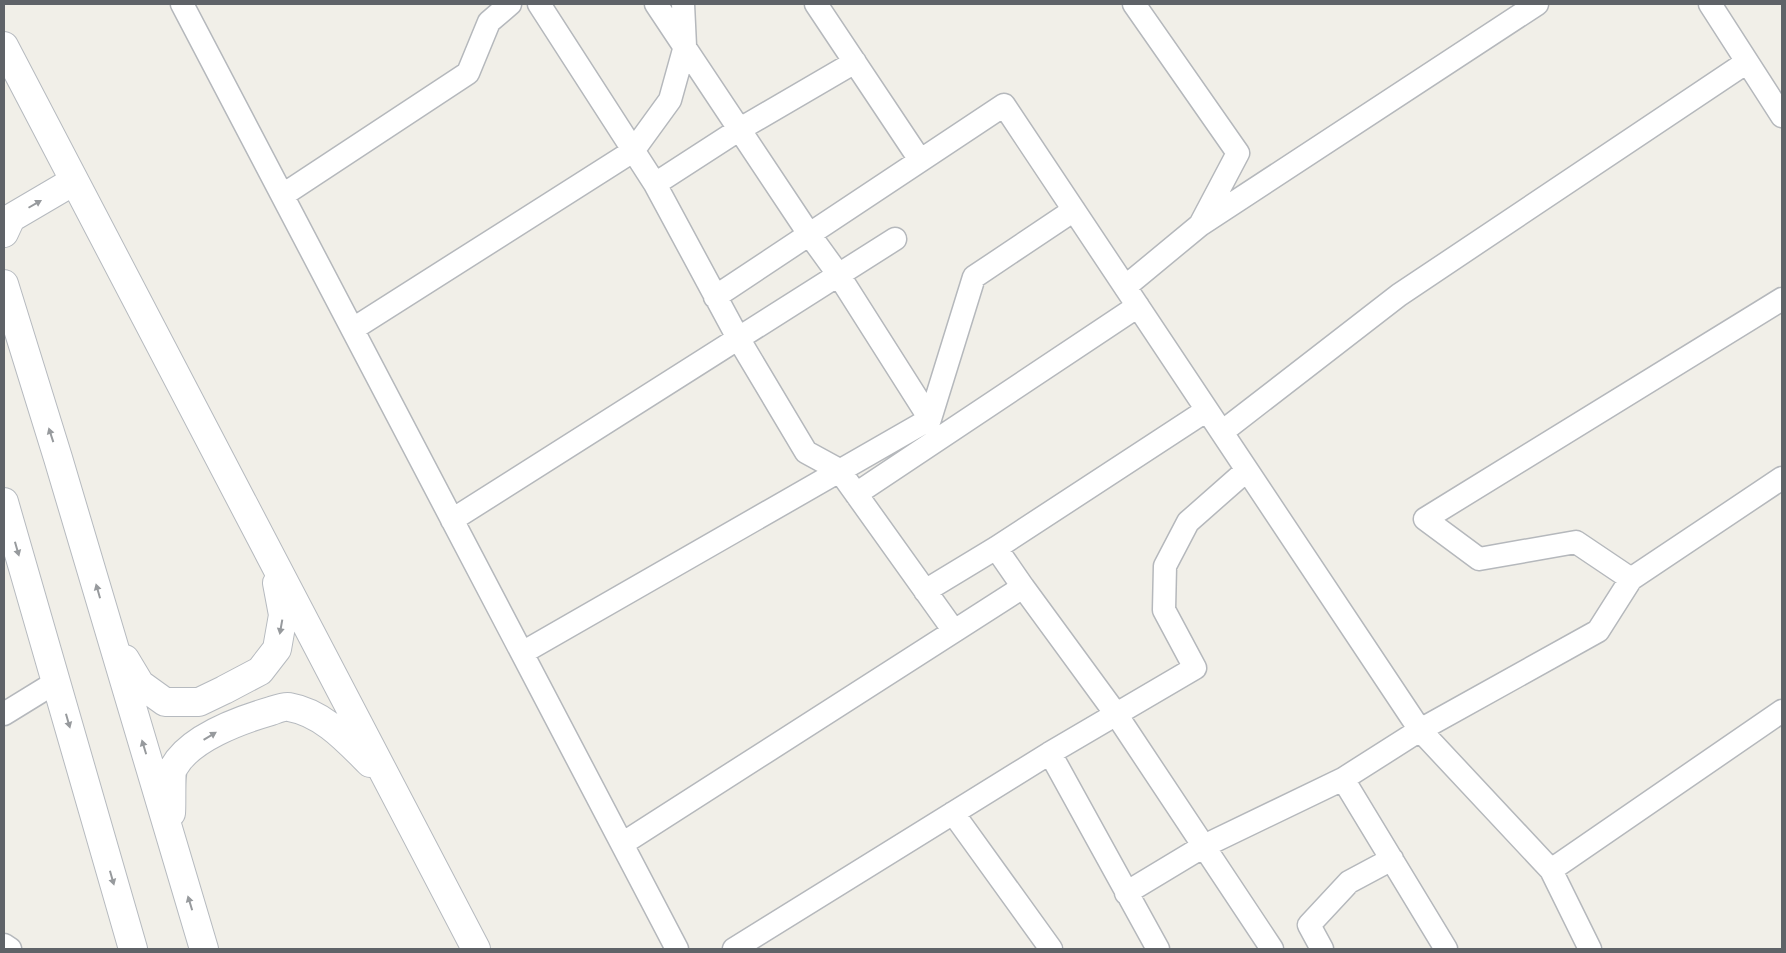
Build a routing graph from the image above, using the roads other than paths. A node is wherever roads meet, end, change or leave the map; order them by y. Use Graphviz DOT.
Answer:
graph roads {
  1 [pos="510,4"];
  2 [pos="539,4"];
  3 [pos="656,4"];
  4 [pos="684,4"];
  5 [pos="816,4"];
  6 [pos="1134,4"];
  7 [pos="1537,4"];
  8 [pos="1710,4"];
  9 [pos="187,5"];
  10 [pos="4,46"];
  11 [pos="685,46"];
  12 [pos="855,62"];
  13 [pos="1747,62"];
  14 [pos="1782,116"];
  15 [pos="740,129"];
  16 [pos="633,151"];
  17 [pos="920,160"];
  18 [pos="74,181"];
  19 [pos="655,184"];
  20 [pos="283,196"];
  21 [pos="1074,210"];
  22 [pos="1200,225"];
  23 [pos="4,233"];
  24 [pos="809,234"];
  25 [pos="895,239"];
  26 [pos="838,274"];
  27 [pos="4,284"];
  28 [pos="1125,286"];
  29 [pos="715,297"];
  30 [pos="1782,298"];
  31 [pos="1138,306"];
  32 [pos="10,330"];
  33 [pos="353,330"];
  34 [pos="738,338"];
  35 [pos="1207,410"];
  36 [pos="930,419"];
  37 [pos="1222,432"];
  38 [pos="839,470"];
  39 [pos="1247,470"];
  40 [pos="1782,478"];
  41 [pos="856,494"];
  42 [pos="4,502"];
  43 [pos="452,520"];
  44 [pos="996,548"];
  45 [pos="274,562"];
  46 [pos="1631,579"];
  47 [pos="1023,587"];
  48 [pos="926,591"];
  49 [pos="954,631"];
  50 [pos="112,638"];
  51 [pos="522,653"];
  52 [pos="56,682"];
  53 [pos="1782,711"];
  54 [pos="4,714"];
  55 [pos="1116,714"];
  56 [pos="1420,730"];
  57 [pos="1050,753"];
  58 [pos="1343,779"];
  59 [pos="389,783"];
  60 [pos="953,813"];
  61 [pos="171,837"];
  62 [pos="622,844"];
  63 [pos="1204,846"];
  64 [pos="1392,859"];
  65 [pos="1551,870"];
  66 [pos="1126,893"];
  67 [pos="4,945"];
  68 [pos="1150,946"];
  69 [pos="10,949"];
  70 [pos="133,949"];
  71 [pos="204,949"];
  72 [pos="476,949"];
  73 [pos="677,949"];
  74 [pos="734,949"];
  75 [pos="1051,949"];
  76 [pos="1272,949"];
  77 [pos="1322,949"];
  78 [pos="1446,949"];
  79 [pos="1590,949"];
  1 -- 20 [label="street"];
  2 -- 16 [label="street"];
  3 -- 11 [label="street"];
  4 -- 11 [label="street"];
  5 -- 12 [label="street"];
  6 -- 22 [label="street"];
  7 -- 22 [label="street"];
  8 -- 13 [label="street"];
  9 -- 20 [label="street"];
  10 -- 18 [label="main road"];
  11 -- 15 [label="street"];
  11 -- 16 [label="street"];
  12 -- 15 [label="street"];
  12 -- 17 [label="street"];
  13 -- 14 [label="street"];
  13 -- 37 [label="street"];
  15 -- 19 [label="street"];
  15 -- 24 [label="street"];
  16 -- 19 [label="street"];
  16 -- 33 [label="street"];
  17 -- 21 [label="street"];
  17 -- 24 [label="street"];
  23 -- 18 [label="main road, one-way"];
  18 -- 45 [label="main road"];
  19 -- 29 [label="street"];
  20 -- 33 [label="street"];
  21 -- 28 [label="street"];
  21 -- 36 [label="street"];
  22 -- 28 [label="street"];
  24 -- 26 [label="street"];
  24 -- 29 [label="street"];
  25 -- 26 [label="street"];
  26 -- 34 [label="street"];
  26 -- 36 [label="street"];
  27 -- 32 [label="main road"];
  28 -- 31 [label="street"];
  29 -- 34 [label="street"];
  30 -- 46 [label="street"];
  31 -- 35 [label="street"];
  31 -- 41 [label="street"];
  50 -- 32 [label="main road, one-way"];
  33 -- 43 [label="street"];
  34 -- 38 [label="street"];
  34 -- 43 [label="street"];
  35 -- 37 [label="street"];
  35 -- 44 [label="street"];
  36 -- 38 [label="street"];
  37 -- 39 [label="street"];
  38 -- 41 [label="street"];
  38 -- 51 [label="street"];
  39 -- 55 [label="street"];
  39 -- 56 [label="street"];
  40 -- 46 [label="street"];
  41 -- 48 [label="street"];
  42 -- 52 [label="main road, one-way"];
  43 -- 51 [label="street"];
  44 -- 47 [label="street"];
  44 -- 48 [label="street"];
  45 -- 50 [label="main road, one-way"];
  45 -- 59 [label="main road"];
  46 -- 56 [label="street"];
  47 -- 49 [label="street"];
  47 -- 55 [label="street"];
  48 -- 49 [label="street"];
  49 -- 62 [label="street"];
  61 -- 50 [label="main road, one-way"];
  51 -- 62 [label="street"];
  52 -- 54 [label="street"];
  52 -- 70 [label="main road, one-way"];
  53 -- 65 [label="street"];
  55 -- 57 [label="street"];
  55 -- 63 [label="street"];
  56 -- 58 [label="street"];
  56 -- 65 [label="street"];
  57 -- 60 [label="street"];
  57 -- 66 [label="street"];
  58 -- 63 [label="street"];
  58 -- 64 [label="street"];
  61 -- 59 [label="main road, one-way"];
  59 -- 72 [label="main road"];
  60 -- 74 [label="street"];
  60 -- 75 [label="street"];
  71 -- 61 [label="main road, one-way"];
  62 -- 73 [label="street"];
  63 -- 66 [label="street"];
  63 -- 76 [label="street"];
  64 -- 77 [label="street"];
  64 -- 78 [label="street"];
  65 -- 79 [label="street"];
  66 -- 68 [label="street"];
  67 -- 69 [label="street"];
}
